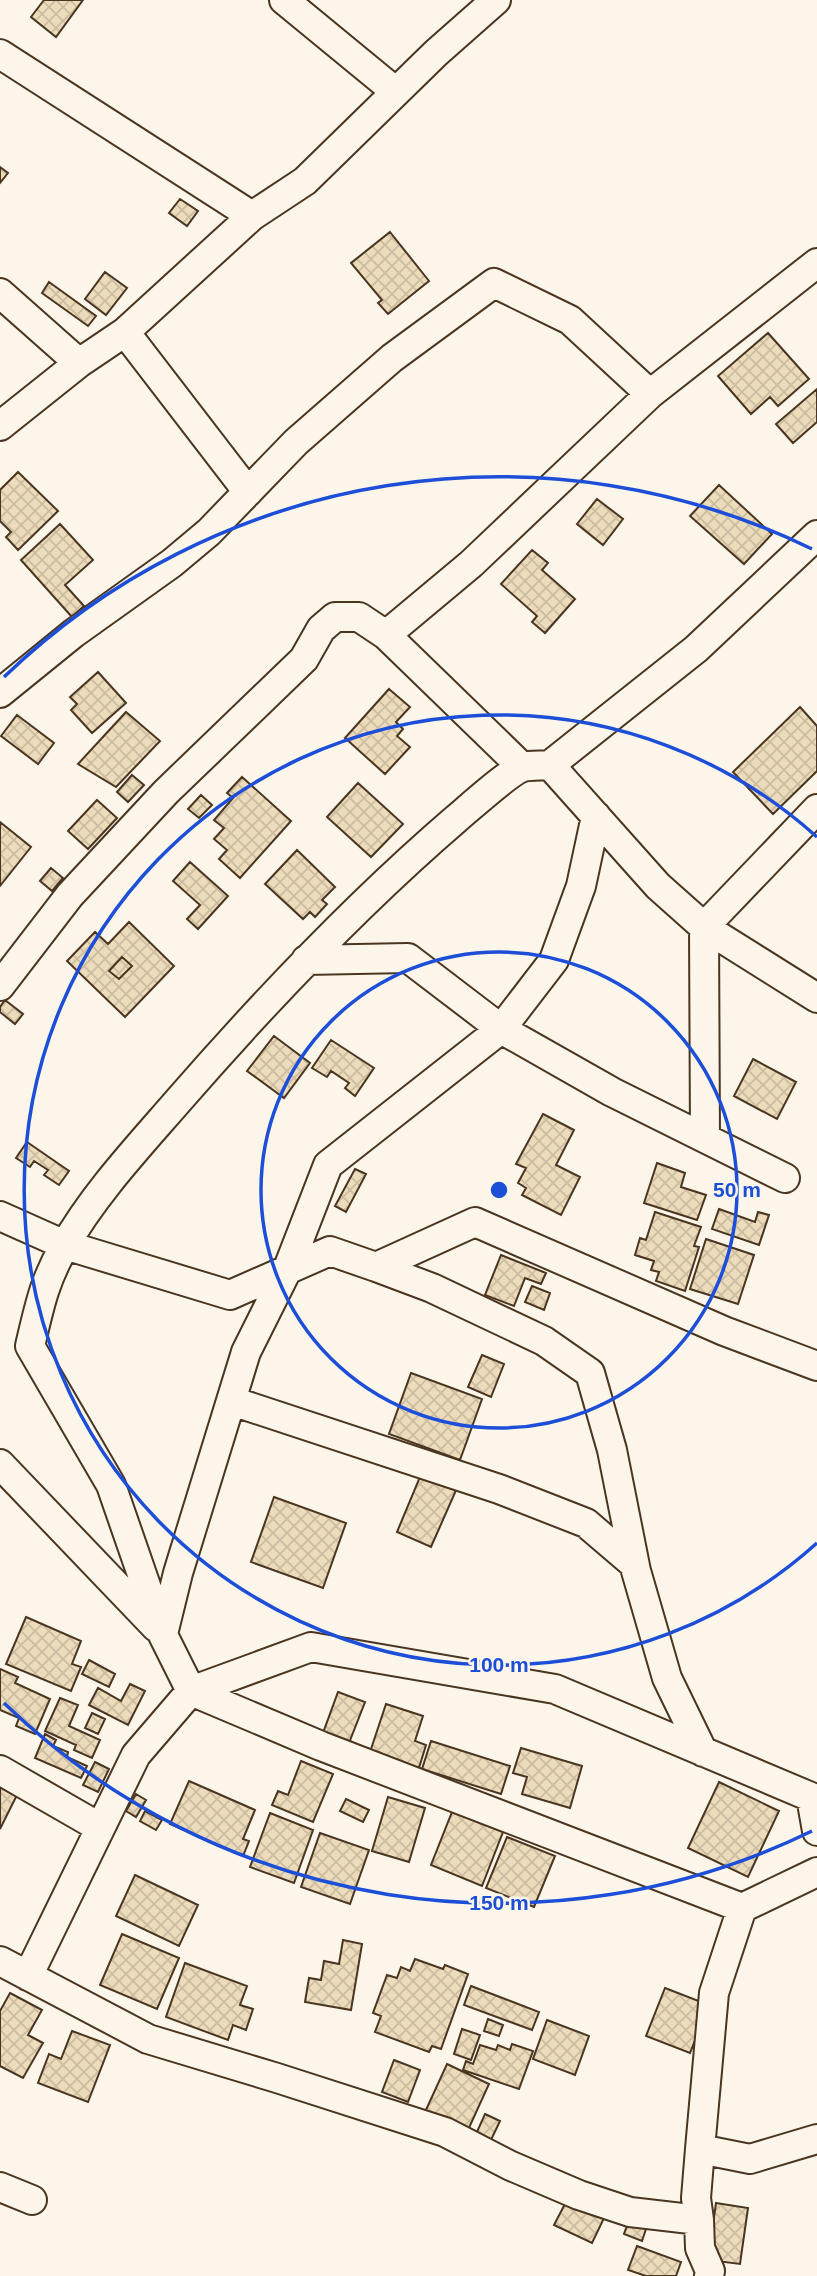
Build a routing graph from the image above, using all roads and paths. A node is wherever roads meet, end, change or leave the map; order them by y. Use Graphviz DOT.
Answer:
graph roads {
  1 [pos="284,0"];
  2 [pos="496,0"];
  3 [pos="0,54"];
  4 [pos="396,92"];
  5 [pos="252,216"];
  6 [pos="817,263"];
  7 [pos="0,293"];
  8 [pos="125,332"];
  9 [pos="79,363"];
  10 [pos="650,394"];
  11 [pos="0,426"];
  12 [pos="248,492"];
  13 [pos="817,535"];
  14 [pos="386,635"];
  15 [pos="0,693"];
  16 [pos="550,765"];
  17 [pos="522,767"];
  18 [pos="817,809"];
  19 [pos="596,816"];
  20 [pos="704,928"];
  21 [pos="306,960"];
  22 [pos="0,986"];
  23 [pos="817,998"];
  24 [pos="501,1029"];
  25 [pos="705,1138"];
  26 [pos="785,1178"];
  27 [pos="0,1216"];
  28 [pos="65,1245"];
  29 [pos="376,1267"];
  30 [pos="288,1268"];
  31 [pos="817,1366"];
  32 [pos="232,1401"];
  33 [pos="0,1464"];
  34 [pos="637,1574"];
  35 [pos="163,1634"];
  36 [pos="191,1691"];
  37 [pos="703,1752"];
  38 [pos="0,1770"];
  39 [pos="99,1827"];
  40 [pos="817,1831"];
  41 [pos="817,1872"];
  42 [pos="742,1908"];
  43 [pos="0,1961"];
  44 [pos="28,1976"];
  45 [pos="817,2139"];
  46 [pos="700,2150"];
  47 [pos="0,2187"];
  48 [pos="33,2200"];
  49 [pos="699,2220"];
  50 [pos="709,2276"];
  1 -- 4 [label="street"];
  2 -- 4 [label="street"];
  3 -- 5 [label="street"];
  4 -- 5 [label="street"];
  5 -- 8 [label="street"];
  6 -- 10 [label="street"];
  7 -- 9 [label="street"];
  8 -- 9 [label="street"];
  8 -- 12 [label="street"];
  9 -- 11 [label="street"];
  10 -- 12 [label="street"];
  10 -- 14 [label="street"];
  12 -- 15 [label="street"];
  13 -- 16 [label="street"];
  14 -- 17 [label="street"];
  14 -- 22 [label="street"];
  16 -- 17 [label="street"];
  16 -- 19 [label="street"];
  17 -- 21 [label="street"];
  18 -- 20 [label="street"];
  19 -- 20 [label="street"];
  19 -- 24 [label="street"];
  20 -- 23 [label="street"];
  20 -- 25 [label="street"];
  21 -- 24 [label="street"];
  21 -- 28 [label="street"];
  24 -- 25 [label="street"];
  24 -- 30 [label="street"];
  25 -- 26 [label="street"];
  27 -- 28 [label="street"];
  28 -- 30 [label="street"];
  28 -- 35 [label="street"];
  29 -- 30 [label="street"];
  29 -- 31 [label="street"];
  29 -- 34 [label="street"];
  30 -- 32 [label="street"];
  32 -- 34 [label="street"];
  32 -- 35 [label="street"];
  33 -- 35 [label="street"];
  34 -- 37 [label="street"];
  35 -- 36 [label="street"];
  36 -- 37 [label="street"];
  36 -- 39 [label="street"];
  36 -- 42 [label="street"];
  37 -- 40 [label="street"];
  38 -- 39 [label="street"];
  39 -- 44 [label="street"];
  41 -- 42 [label="street"];
  42 -- 46 [label="street"];
  43 -- 44 [label="street"];
  44 -- 49 [label="street"];
  45 -- 46 [label="street"];
  46 -- 49 [label="street"];
  47 -- 48 [label="street"];
  49 -- 50 [label="street"];
}
